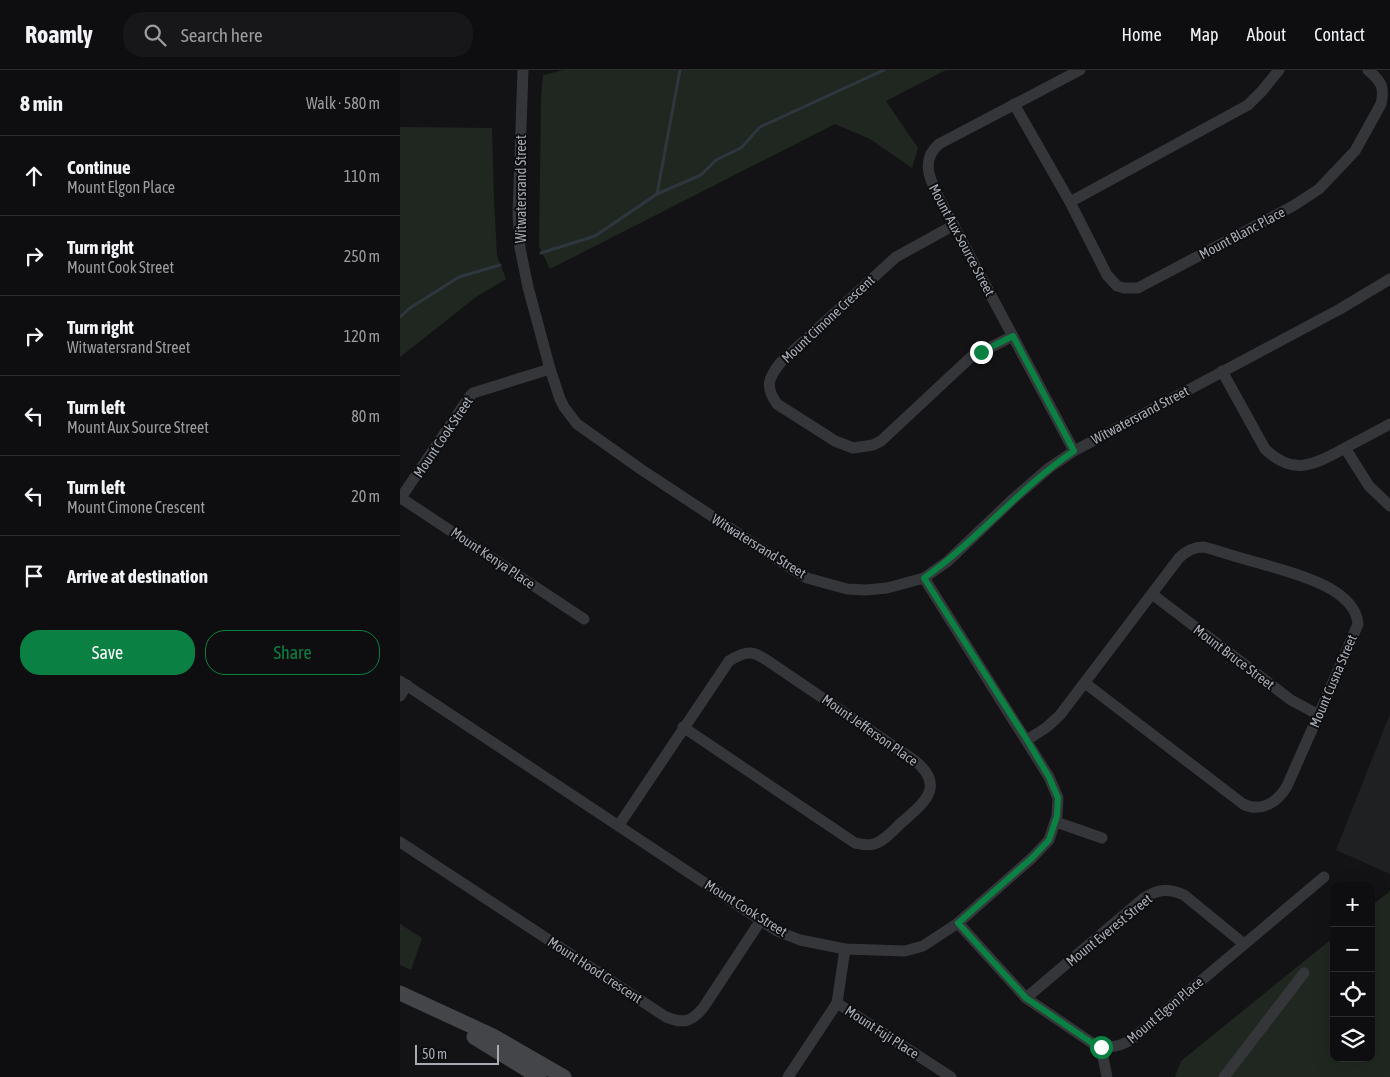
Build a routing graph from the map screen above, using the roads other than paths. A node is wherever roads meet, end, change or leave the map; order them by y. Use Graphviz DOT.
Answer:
graph roads {
  1 [pos="523,70"];
  2 [pos="1080,70"];
  3 [pos="1279,70"];
  4 [pos="1368,70"];
  5 [pos="1014,104"];
  6 [pos="1070,202"];
  7 [pos="954,225"];
  8 [pos="1390,279"];
  9 [pos="1013,336"];
  10 [pos="550,369"];
  11 [pos="1222,371"];
  12 [pos="1390,424"];
  13 [pos="1345,448"];
  14 [pos="1074,451"];
  15 [pos="400,498"];
  16 [pos="1390,506"];
  17 [pos="924,578"];
  18 [pos="1152,594"];
  19 [pos="584,619"];
  20 [pos="404,683"];
  21 [pos="1085,684"];
  22 [pos="400,696"];
  23 [pos="1318,715"];
  24 [pos="684,727"];
  25 [pos="1027,740"];
  26 [pos="1056,822"];
  27 [pos="619,825"];
  28 [pos="1102,838"];
  29 [pos="400,842"];
  30 [pos="1324,877"];
  31 [pos="761,920"];
  32 [pos="958,923"];
  33 [pos="1244,944"];
  34 [pos="845,949"];
  35 [pos="1304,973"];
  36 [pos="404,995"];
  37 [pos="1026,998"];
  38 [pos="837,1003"];
  39 [pos="1101,1047"];
  40 [pos="539,1077"];
  41 [pos="564,1077"];
  42 [pos="788,1077"];
  43 [pos="951,1077"];
  44 [pos="1108,1077"];
  45 [pos="1224,1077"];
  1 -- 10 [label="street, Witwatersrand Street"];
  2 -- 5 [label="street, Mount Aux Source Street"];
  3 -- 6 [label="street"];
  4 -- 6 [label="street, Mount Blanc Place"];
  5 -- 6 [label="street, Mount Blanc Place"];
  5 -- 7 [label="street, Mount Aux Source Street"];
  7 -- 9 [label="street, Mount Aux Source Street"];
  7 -- 9 [label="street, Mount Cimone Crescent"];
  8 -- 11 [label="street, Witwatersrand Street"];
  9 -- 14 [label="street, Mount Aux Source Street"];
  10 -- 15 [label="street, Mount Cook Street"];
  10 -- 17 [label="street, Witwatersrand Street"];
  11 -- 13 [label="street"];
  11 -- 14 [label="street, Witwatersrand Street"];
  12 -- 13 [label="street"];
  13 -- 16 [label="street"];
  14 -- 17 [label="street, Witwatersrand Street"];
  15 -- 19 [label="street, Mount Kenya Place"];
  17 -- 25 [label="street, Mount Cook Street"];
  18 -- 21 [label="street, Mount Cusna Street"];
  18 -- 23 [label="street, Mount Bruce Street"];
  18 -- 23 [label="street, Mount Cusna Street"];
  20 -- 22 [label="street"];
  20 -- 27 [label="street, Mount Cook Street"];
  21 -- 23 [label="street, Mount Cusna Street"];
  21 -- 25 [label="street, Mount Cusna Street"];
  24 -- 24 [label="street, Mount Jefferson Place"];
  24 -- 27 [label="street, Mount Jefferson Place"];
  25 -- 26 [label="street, Mount Cook Street"];
  26 -- 28 [label="street"];
  26 -- 32 [label="street, Mount Cook Street"];
  27 -- 31 [label="street, Mount Cook Street"];
  29 -- 31 [label="street, Mount Hood Crescent"];
  30 -- 33 [label="street, Mount Elgon Place"];
  31 -- 34 [label="street, Mount Cook Street"];
  32 -- 34 [label="street, Mount Cook Street"];
  32 -- 37 [label="street"];
  33 -- 37 [label="street, Mount Everest Street"];
  33 -- 39 [label="street, Mount Elgon Place"];
  34 -- 38 [label="street, Mount Fuji Place"];
  35 -- 45 [label="street"];
  36 -- 40 [label="main road"];
  36 -- 41 [label="main road"];
  37 -- 39 [label="street"];
  38 -- 42 [label="street, Mount Fuji Place"];
  38 -- 43 [label="street, Mount Fuji Place"];
  39 -- 44 [label="street"];
}
